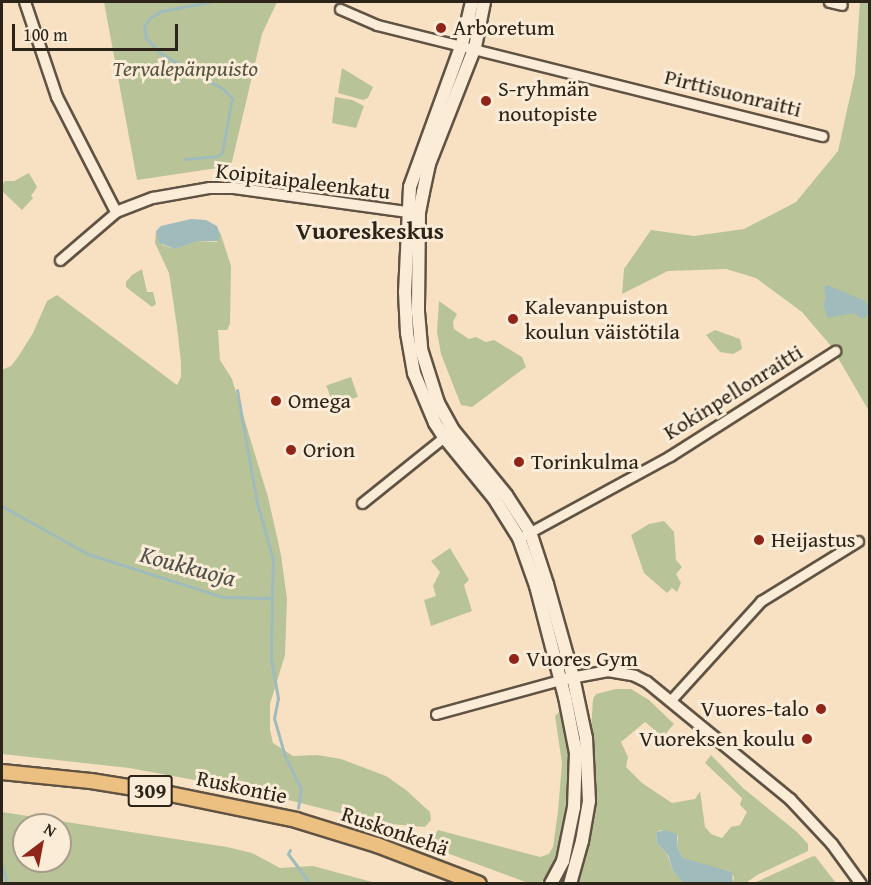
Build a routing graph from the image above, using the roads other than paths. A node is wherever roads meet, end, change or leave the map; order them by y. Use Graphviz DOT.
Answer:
graph roads {
  1 [pos="25,2"];
  2 [pos="472,2"];
  3 [pos="484,2"];
  4 [pos="829,2"];
  5 [pos="842,5"];
  6 [pos="340,9"];
  7 [pos="462,45"];
  8 [pos="475,48"];
  9 [pos="822,136"];
  10 [pos="116,212"];
  11 [pos="413,213"];
  12 [pos="60,260"];
  13 [pos="835,351"];
  14 [pos="448,434"];
  15 [pos="362,503"];
  16 [pos="524,535"];
  17 [pos="858,541"];
  18 [pos="567,678"];
  19 [pos="671,700"];
  20 [pos="436,714"];
  21 [pos="2,772"];
  22 [pos="297,820"];
  23 [pos="478,884"];
  24 [pos="551,884"];
  25 [pos="570,884"];
  26 [pos="861,884"];
  1 -- 10 [label="street"];
  2 -- 7 [label="main road"];
  3 -- 8 [label="main road"];
  4 -- 5 [label="street"];
  6 -- 7 [label="street, Pirttisuonraitti"];
  7 -- 8 [label="street, Pirttisuonraitti"];
  7 -- 11 [label="main road"];
  8 -- 9 [label="street, Pirttisuonraitti"];
  8 -- 11 [label="main road"];
  10 -- 11 [label="street, Koipitaipaleenkatu"];
  10 -- 12 [label="street, Koipitaipaleenkatu"];
  11 -- 14 [label="main road"];
  13 -- 16 [label="street, Kokinpellonraitti"];
  14 -- 15 [label="street"];
  14 -- 16 [label="main road"];
  16 -- 18 [label="main road"];
  17 -- 19 [label="street"];
  18 -- 19 [label="street"];
  18 -- 20 [label="street"];
  18 -- 24 [label="main road"];
  18 -- 25 [label="main road"];
  19 -- 26 [label="street"];
  21 -- 22 [label="main road, Ruskontie / 309"];
  22 -- 23 [label="main road, Ruskonkehä / 309"];
}
